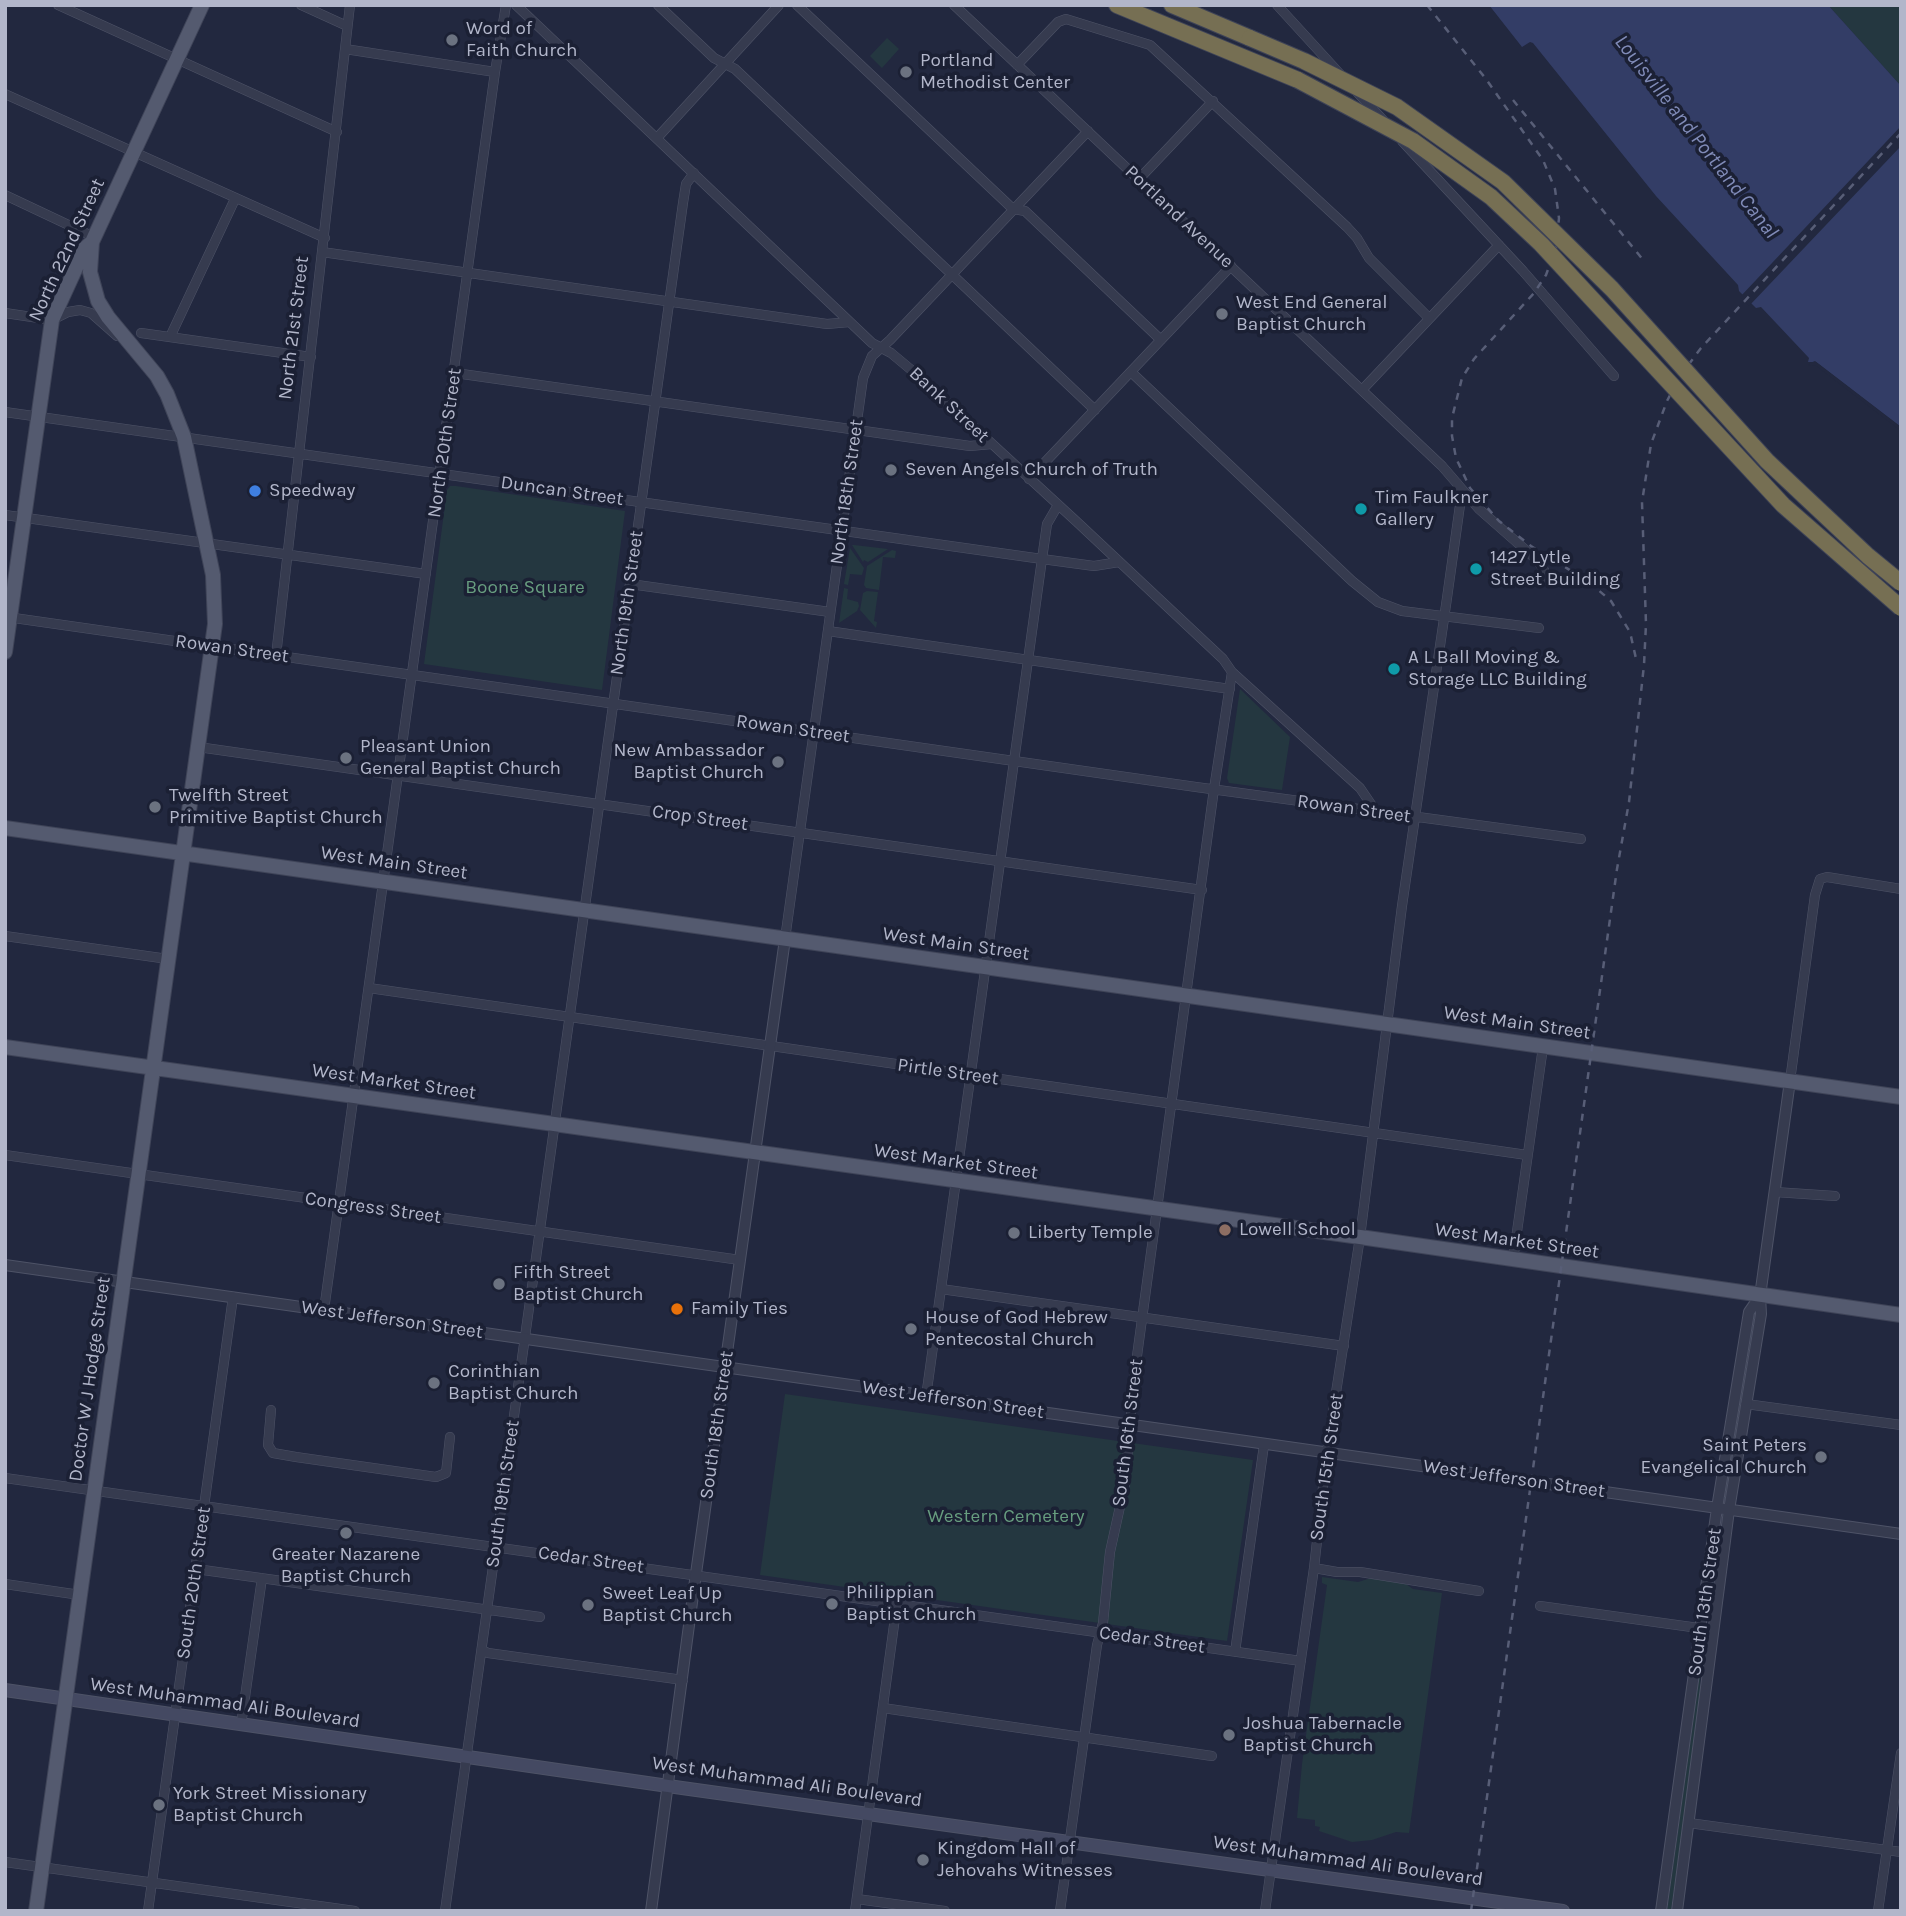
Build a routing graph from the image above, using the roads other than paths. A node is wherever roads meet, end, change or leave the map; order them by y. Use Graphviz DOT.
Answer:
graph roads {
  1 [pos="58,5"];
  2 [pos="202,5"];
  3 [pos="301,5"];
  4 [pos="350,5"];
  5 [pos="506,5"];
  6 [pos="516,5"];
  7 [pos="658,5"];
  8 [pos="779,5"];
  9 [pos="797,5"];
  10 [pos="954,5"];
  11 [pos="1117,5"];
  12 [pos="1172,5"];
  13 [pos="1277,5"];
  14 [pos="348,26"];
  15 [pos="345,49"];
  16 [pos="176,59"];
  17 [pos="724,64"];
  18 [pos="1017,65"];
  19 [pos="495,72"];
  20 [pos="5,94"];
  21 [pos="1213,101"];
  22 [pos="1088,131"];
  23 [pos="337,132"];
  24 [pos="657,138"];
  25 [pos="133,152"];
  26 [pos="694,173"];
  27 [pos="1139,179"];
  28 [pos="5,195"];
  29 [pos="234,199"];
  30 [pos="1013,209"];
  31 [pos="325,238"];
  32 [pos="93,239"];
  33 [pos="1499,245"];
  34 [pos="323,253"];
  35 [pos="1231,266"];
  36 [pos="468,273"];
  37 [pos="953,274"];
  38 [pos="670,301"];
  39 [pos="5,313"];
  40 [pos="1429,318"];
  41 [pos="52,320"];
  42 [pos="850,322"];
  43 [pos="141,333"];
  44 [pos="170,337"];
  45 [pos="1161,340"];
  46 [pos="130,345"];
  47 [pos="881,348"];
  48 [pos="311,357"];
  49 [pos="1131,372"];
  50 [pos="454,373"];
  51 [pos="1614,376"];
  52 [pos="1362,390"];
  53 [pos="655,401"];
  54 [pos="1095,410"];
  55 [pos="5,412"];
  56 [pos="38,416"];
  57 [pos="856,431"];
  58 [pos="184,437"];
  59 [pos="992,444"];
  60 [pos="299,453"];
  61 [pos="441,473"];
  62 [pos="1029,480"];
  63 [pos="1457,483"];
  64 [pos="641,502"];
  65 [pos="1058,505"];
  66 [pos="5,515"];
  67 [pos="24,517"];
  68 [pos="841,531"];
  69 [pos="206,543"];
  70 [pos="288,554"];
  71 [pos="1042,559"];
  72 [pos="1119,562"];
  73 [pos="426,574"];
  74 [pos="1545,580"];
  75 [pos="1901,583"];
  76 [pos="630,584"];
  77 [pos="1901,608"];
  78 [pos="830,612"];
  79 [pos="1444,616"];
  80 [pos="8,617"];
  81 [pos="1539,628"];
  82 [pos="828,631"];
  83 [pos="212,646"];
  84 [pos="5,652"];
  85 [pos="276,656"];
  86 [pos="1028,660"];
  87 [pos="1232,672"];
  88 [pos="413,675"];
  89 [pos="1230,689"];
  90 [pos="613,703"];
  91 [pos="814,732"];
  92 [pos="198,747"];
  93 [pos="1014,760"];
  94 [pos="398,775"];
  95 [pos="1214,789"];
  96 [pos="599,803"];
  97 [pos="1375,810"];
  98 [pos="1416,817"];
  99 [pos="5,828"];
  100 [pos="800,832"];
  101 [pos="1581,839"];
  102 [pos="182,852"];
  103 [pos="1000,861"];
  104 [pos="384,881"];
  105 [pos="1901,889"];
  106 [pos="1202,890"];
  107 [pos="585,910"];
  108 [pos="5,936"];
  109 [pos="785,939"];
  110 [pos="168,959"];
  111 [pos="985,967"];
  112 [pos="369,988"];
  113 [pos="1186,996"];
  114 [pos="570,1017"];
  115 [pos="1389,1023"];
  116 [pos="770,1046"];
  117 [pos="5,1047"];
  118 [pos="1543,1047"];
  119 [pos="152,1067"];
  120 [pos="971,1075"];
  121 [pos="1790,1081"];
  122 [pos="354,1095"];
  123 [pos="1901,1097"];
  124 [pos="1172,1104"];
  125 [pos="555,1124"];
  126 [pos="1373,1133"];
  127 [pos="755,1152"];
  128 [pos="5,1155"];
  129 [pos="1527,1155"];
  130 [pos="138,1174"];
  131 [pos="957,1181"];
  132 [pos="1775,1192"];
  133 [pos="1835,1196"];
  134 [pos="338,1202"];
  135 [pos="1157,1209"];
  136 [pos="540,1231"];
  137 [pos="1360,1237"];
  138 [pos="1513,1260"];
  139 [pos="740,1261"];
  140 [pos="5,1265"];
  141 [pos="123,1282"];
  142 [pos="941,1289"];
  143 [pos="1760,1296"];
  144 [pos="233,1297"];
  145 [pos="324,1310"];
  146 [pos="1901,1315"];
  147 [pos="1143,1317"];
  148 [pos="525,1338"];
  149 [pos="1344,1346"];
  150 [pos="725,1367"];
  151 [pos="926,1396"];
  152 [pos="1746,1404"];
  153 [pos="271,1410"];
  154 [pos="1901,1425"];
  155 [pos="1130,1426"];
  156 [pos="450,1437"];
  157 [pos="1264,1445"];
  158 [pos="1328,1451"];
  159 [pos="5,1478"];
  160 [pos="94,1490"];
  161 [pos="204,1506"];
  162 [pos="1723,1509"];
  163 [pos="1901,1534"];
  164 [pos="495,1547"];
  165 [pos="1314,1568"];
  166 [pos="196,1569"];
  167 [pos="696,1575"];
  168 [pos="262,1578"];
  169 [pos="5,1584"];
  170 [pos="1479,1591"];
  171 [pos="80,1595"];
  172 [pos="897,1604"];
  173 [pos="1540,1606"];
  174 [pos="488,1609"];
  175 [pos="540,1617"];
  176 [pos="1707,1629"];
  177 [pos="1101,1632"];
  178 [pos="482,1650"];
  179 [pos="1235,1651"];
  180 [pos="1301,1661"];
  181 [pos="683,1680"];
  182 [pos="5,1690"];
  183 [pos="65,1699"];
  184 [pos="883,1709"];
  185 [pos="176,1715"];
  186 [pos="241,1725"];
  187 [pos="1084,1737"];
  188 [pos="1901,1753"];
  189 [pos="467,1756"];
  190 [pos="1212,1756"];
  191 [pos="668,1786"];
  192 [pos="869,1814"];
  193 [pos="1689,1823"];
  194 [pos="1070,1842"];
  195 [pos="1886,1851"];
  196 [pos="1901,1852"];
  197 [pos="5,1862"];
  198 [pos="42,1867"];
  199 [pos="1271,1869"];
  200 [pos="151,1882"];
  201 [pos="857,1899"];
  202 [pos="36,1911"];
  203 [pos="148,1911"];
  204 [pos="355,1911"];
  205 [pos="445,1911"];
  206 [pos="651,1911"];
  207 [pos="855,1911"];
  208 [pos="945,1911"];
  209 [pos="1060,1911"];
  210 [pos="1265,1911"];
  211 [pos="1563,1911"];
  212 [pos="1661,1911"];
  213 [pos="1676,1911"];
  214 [pos="1878,1911"];
  1 -- 16 [label="street"];
  2 -- 16 [label="main road, North 22nd Street"];
  3 -- 14 [label="street"];
  4 -- 14 [label="street, North 21st Street"];
  5 -- 19 [label="street, North 20th Street"];
  6 -- 24 [label="street, Bank Street"];
  7 -- 17 [label="street"];
  8 -- 17 [label="street"];
  9 -- 30 [label="street"];
  10 -- 18 [label="street, Portland Avenue"];
  11 -- 77 [label="highway, bridge"];
  12 -- 75 [label="highway, bridge"];
  13 -- 33 [label="street"];
  14 -- 15 [label="street, North 21st Street"];
  15 -- 19 [label="street"];
  15 -- 23 [label="street, North 21st Street"];
  16 -- 23 [label="street"];
  16 -- 25 [label="main road, North 22nd Street"];
  17 -- 24 [label="street"];
  17 -- 37 [label="street"];
  18 -- 21 [label="street"];
  18 -- 22 [label="street, Portland Avenue"];
  19 -- 36 [label="street, North 20th Street"];
  20 -- 25 [label="street"];
  21 -- 27 [label="street"];
  21 -- 40 [label="street"];
  22 -- 27 [label="street, Portland Avenue"];
  22 -- 30 [label="street, North 18th Street"];
  23 -- 31 [label="street, North 21st Street"];
  24 -- 26 [label="street, Bank Street"];
  25 -- 29 [label="street"];
  25 -- 32 [label="main road, North 22nd Street"];
  26 -- 38 [label="street, North 19th Street"];
  26 -- 42 [label="street, Bank Street"];
  27 -- 35 [label="street, Portland Avenue"];
  28 -- 32 [label="street"];
  29 -- 31 [label="street"];
  29 -- 44 [label="street"];
  30 -- 37 [label="street, North 18th Street"];
  30 -- 45 [label="street"];
  31 -- 34 [label="street, North 21st Street"];
  32 -- 41 [label="main road, North 22nd Street"];
  32 -- 46 [label="main road"];
  33 -- 40 [label="street"];
  33 -- 51 [label="street"];
  34 -- 36 [label="street"];
  34 -- 48 [label="street, North 21st Street"];
  35 -- 45 [label="street"];
  35 -- 52 [label="street, Portland Avenue"];
  36 -- 38 [label="street"];
  36 -- 50 [label="street, North 20th Street"];
  37 -- 47 [label="street, North 18th Street"];
  37 -- 54 [label="street"];
  38 -- 42 [label="street"];
  38 -- 53 [label="street, North 19th Street"];
  39 -- 41 [label="street"];
  40 -- 52 [label="street"];
  41 -- 46 [label="street"];
  41 -- 56 [label="main road, North 22nd Street"];
  42 -- 47 [label="street, Bank Street"];
  43 -- 44 [label="street"];
  44 -- 48 [label="street"];
  45 -- 49 [label="street"];
  46 -- 58 [label="main road"];
  47 -- 57 [label="street, North 18th Street"];
  47 -- 59 [label="street, Bank Street"];
  48 -- 60 [label="street, North 21st Street"];
  49 -- 54 [label="street"];
  49 -- 79 [label="street"];
  50 -- 53 [label="street"];
  50 -- 61 [label="street, North 20th Street"];
  52 -- 63 [label="street, Portland Avenue"];
  53 -- 57 [label="street"];
  53 -- 64 [label="street, North 19th Street"];
  54 -- 62 [label="street"];
  55 -- 56 [label="street, Duncan Street"];
  56 -- 58 [label="street, Duncan Street"];
  56 -- 67 [label="main road, North 22nd Street"];
  57 -- 59 [label="street"];
  57 -- 68 [label="street, North 18th Street"];
  58 -- 60 [label="street, Duncan Street"];
  58 -- 69 [label="main road"];
  59 -- 62 [label="street, Bank Street"];
  60 -- 61 [label="street, Duncan Street"];
  60 -- 70 [label="street, North 21st Street"];
  61 -- 64 [label="street, Duncan Street"];
  61 -- 73 [label="street, North 20th Street"];
  62 -- 65 [label="street, Bank Street"];
  63 -- 74 [label="street, Portland Avenue"];
  63 -- 79 [label="street, South 15th Street"];
  64 -- 68 [label="street, Duncan Street"];
  64 -- 76 [label="street, North 19th Street"];
  65 -- 71 [label="street"];
  65 -- 72 [label="street, Bank Street"];
  66 -- 67 [label="street"];
  67 -- 69 [label="street"];
  67 -- 80 [label="main road, North 22nd Street"];
  68 -- 71 [label="street, Duncan Street"];
  68 -- 78 [label="street, North 18th Street"];
  69 -- 70 [label="street"];
  69 -- 83 [label="main road"];
  70 -- 73 [label="street"];
  70 -- 85 [label="street, North 21st Street"];
  71 -- 72 [label="street, Duncan Street"];
  71 -- 86 [label="street"];
  72 -- 87 [label="street, Bank Street"];
  73 -- 88 [label="street, North 20th Street"];
  76 -- 78 [label="street"];
  76 -- 90 [label="street, North 19th Street"];
  78 -- 82 [label="street, North 18th Street"];
  79 -- 81 [label="street"];
  79 -- 98 [label="street, South 15th Street"];
  80 -- 83 [label="street, Rowan Street"];
  80 -- 84 [label="main road, North 22nd Street"];
  82 -- 86 [label="street"];
  82 -- 91 [label="street, North 18th Street"];
  83 -- 85 [label="street, Rowan Street"];
  83 -- 92 [label="main road"];
  85 -- 88 [label="street, Rowan Street"];
  86 -- 89 [label="street"];
  86 -- 93 [label="street"];
  87 -- 89 [label="street, South 16th Street"];
  87 -- 97 [label="street, Bank Street"];
  88 -- 90 [label="street, Rowan Street"];
  88 -- 94 [label="street, North 20th Street"];
  89 -- 95 [label="street, South 16th Street"];
  90 -- 91 [label="street, Rowan Street"];
  90 -- 96 [label="street, North 19th Street"];
  91 -- 93 [label="street, Rowan Street"];
  91 -- 100 [label="street, North 18th Street"];
  92 -- 94 [label="street, Crop Street"];
  92 -- 102 [label="main road"];
  93 -- 95 [label="street, Rowan Street"];
  93 -- 103 [label="street"];
  94 -- 96 [label="street, Crop Street"];
  94 -- 104 [label="street, North 20th Street"];
  95 -- 97 [label="street, Rowan Street"];
  95 -- 106 [label="street, South 16th Street"];
  96 -- 100 [label="street, Crop Street"];
  96 -- 107 [label="street, North 19th Street"];
  97 -- 98 [label="street, Rowan Street"];
  98 -- 101 [label="street, Rowan Street"];
  98 -- 115 [label="street, South 15th Street"];
  99 -- 102 [label="main road, West Main Street"];
  100 -- 103 [label="street, Crop Street"];
  100 -- 109 [label="street, North 18th Street"];
  102 -- 104 [label="main road, West Main Street"];
  102 -- 110 [label="main road, Doctor W J Hodge Street"];
  103 -- 106 [label="street, Crop Street"];
  103 -- 111 [label="street"];
  104 -- 107 [label="main road, West Main Street"];
  104 -- 112 [label="street"];
  105 -- 121 [label="street"];
  106 -- 113 [label="street, South 16th Street"];
  107 -- 109 [label="main road, West Main Street"];
  107 -- 114 [label="street, South 19th Street"];
  108 -- 110 [label="street"];
  109 -- 111 [label="main road, West Main Street"];
  109 -- 116 [label="street, South 18th Street"];
  110 -- 119 [label="main road, Doctor W J Hodge Street"];
  111 -- 113 [label="main road, West Main Street"];
  111 -- 120 [label="street"];
  112 -- 114 [label="street, Pirtle Street"];
  112 -- 122 [label="street"];
  113 -- 115 [label="main road, West Main Street"];
  113 -- 124 [label="street, South 16th Street"];
  114 -- 116 [label="street, Pirtle Street"];
  114 -- 125 [label="street, South 19th Street"];
  115 -- 118 [label="main road, West Main Street"];
  115 -- 126 [label="street, South 15th Street"];
  116 -- 120 [label="street, Pirtle Street"];
  116 -- 127 [label="street, South 18th Street"];
  117 -- 119 [label="main road, West Market Street"];
  118 -- 121 [label="main road, West Main Street"];
  118 -- 129 [label="street"];
  119 -- 122 [label="main road, West Market Street"];
  119 -- 130 [label="main road, Doctor W J Hodge Street"];
  120 -- 124 [label="street, Pirtle Street"];
  120 -- 131 [label="street"];
  121 -- 123 [label="main road, West Main Street"];
  121 -- 132 [label="street, South 13th Street"];
  122 -- 125 [label="main road, West Market Street"];
  122 -- 134 [label="street"];
  124 -- 126 [label="street, Pirtle Street"];
  124 -- 135 [label="street, South 16th Street"];
  125 -- 127 [label="main road, West Market Street"];
  125 -- 136 [label="street, South 19th Street"];
  126 -- 129 [label="street, Pirtle Street"];
  126 -- 137 [label="street, South 15th Street"];
  127 -- 131 [label="main road, West Market Street"];
  127 -- 139 [label="street, South 18th Street"];
  128 -- 130 [label="street, Congress Street"];
  129 -- 138 [label="street"];
  130 -- 134 [label="street, Congress Street"];
  130 -- 141 [label="main road, Doctor W J Hodge Street"];
  131 -- 135 [label="main road, West Market Street"];
  131 -- 142 [label="street"];
  132 -- 133 [label="street"];
  132 -- 143 [label="street, South 13th Street"];
  134 -- 136 [label="street, Congress Street"];
  134 -- 145 [label="street"];
  135 -- 137 [label="main road, West Market Street"];
  135 -- 147 [label="street, South 16th Street"];
  136 -- 139 [label="street, Congress Street"];
  136 -- 148 [label="street, South 19th Street"];
  137 -- 138 [label="main road, West Market Street"];
  137 -- 149 [label="street, South 15th Street"];
  138 -- 143 [label="main road, West Market Street"];
  139 -- 150 [label="street, South 18th Street"];
  140 -- 141 [label="street, West Jefferson Street"];
  141 -- 144 [label="street, West Jefferson Street"];
  141 -- 160 [label="main road, Doctor W J Hodge Street"];
  142 -- 147 [label="street"];
  142 -- 151 [label="street"];
  143 -- 146 [label="main road, West Market Street"];
  143 -- 152 [label="street, South 13th Street"];
  143 -- 162 [label="street, South 13th Street"];
  144 -- 145 [label="street, West Jefferson Street"];
  144 -- 161 [label="street, South 20th Street"];
  145 -- 148 [label="street, West Jefferson Street"];
  147 -- 149 [label="street"];
  147 -- 155 [label="street, South 16th Street"];
  148 -- 150 [label="street, West Jefferson Street"];
  148 -- 164 [label="street, South 19th Street"];
  149 -- 158 [label="street, South 15th Street"];
  150 -- 151 [label="street, West Jefferson Street"];
  150 -- 167 [label="street, South 18th Street"];
  151 -- 155 [label="street, West Jefferson Street"];
  152 -- 154 [label="street"];
  152 -- 162 [label="street, South 13th Street"];
  153 -- 156 [label="street"];
  155 -- 157 [label="street, West Jefferson Street"];
  155 -- 177 [label="street, South 16th Street"];
  157 -- 158 [label="street, West Jefferson Street"];
  157 -- 179 [label="street"];
  158 -- 162 [label="street, West Jefferson Street"];
  158 -- 165 [label="street, South 15th Street"];
  159 -- 160 [label="street, Cedar Street"];
  160 -- 161 [label="street, Cedar Street"];
  160 -- 171 [label="main road, Doctor W J Hodge Street"];
  161 -- 164 [label="street, Cedar Street"];
  161 -- 166 [label="street, South 20th Street"];
  162 -- 163 [label="street, West Jefferson Street"];
  162 -- 176 [label="street, South 13th Street"];
  164 -- 167 [label="street, Cedar Street"];
  164 -- 174 [label="street, South 19th Street"];
  165 -- 170 [label="street"];
  165 -- 180 [label="street, South 15th Street"];
  166 -- 168 [label="street"];
  166 -- 185 [label="street, South 20th Street"];
  167 -- 172 [label="street, Cedar Street"];
  167 -- 181 [label="street, South 18th Street"];
  168 -- 174 [label="street"];
  168 -- 186 [label="street"];
  169 -- 171 [label="street"];
  171 -- 183 [label="main road, Doctor W J Hodge Street"];
  172 -- 177 [label="street, Cedar Street"];
  172 -- 184 [label="street"];
  173 -- 176 [label="street"];
  174 -- 175 [label="street"];
  174 -- 178 [label="street, South 19th Street"];
  176 -- 193 [label="street, South 13th Street"];
  176 -- 212 [label="street, South 13th Street"];
  177 -- 179 [label="street, Cedar Street"];
  177 -- 187 [label="street, South 16th Street"];
  178 -- 181 [label="street"];
  178 -- 189 [label="street, South 19th Street"];
  179 -- 180 [label="street, Cedar Street"];
  180 -- 199 [label="street, South 15th Street"];
  181 -- 191 [label="street, South 18th Street"];
  182 -- 183 [label="main road, West Muhammad Ali Boulevard"];
  183 -- 185 [label="main road, West Muhammad Ali Boulevard"];
  183 -- 198 [label="main road, Doctor W J Hodge Street"];
  184 -- 187 [label="street"];
  184 -- 192 [label="street"];
  185 -- 186 [label="main road, West Muhammad Ali Boulevard"];
  185 -- 200 [label="street, South 20th Street"];
  186 -- 189 [label="main road, West Muhammad Ali Boulevard"];
  187 -- 190 [label="street"];
  187 -- 194 [label="street, South 16th Street"];
  188 -- 195 [label="street"];
  189 -- 191 [label="main road, West Muhammad Ali Boulevard"];
  189 -- 205 [label="street, South 19th Street"];
  191 -- 192 [label="main road, West Muhammad Ali Boulevard"];
  191 -- 206 [label="street, South 18th Street"];
  192 -- 194 [label="main road, West Muhammad Ali Boulevard"];
  192 -- 201 [label="street"];
  193 -- 195 [label="street"];
  193 -- 213 [label="street, South 13th Street"];
  194 -- 199 [label="main road, West Muhammad Ali Boulevard"];
  194 -- 209 [label="street, South 16th Street"];
  195 -- 196 [label="street"];
  195 -- 214 [label="street"];
  197 -- 198 [label="street"];
  198 -- 200 [label="street"];
  198 -- 202 [label="main road, Doctor W J Hodge Street"];
  199 -- 210 [label="street, South 15th Street"];
  199 -- 211 [label="main road, West Muhammad Ali Boulevard"];
  200 -- 203 [label="street, South 20th Street"];
  200 -- 204 [label="street"];
  201 -- 207 [label="street"];
  201 -- 208 [label="street"];
}
